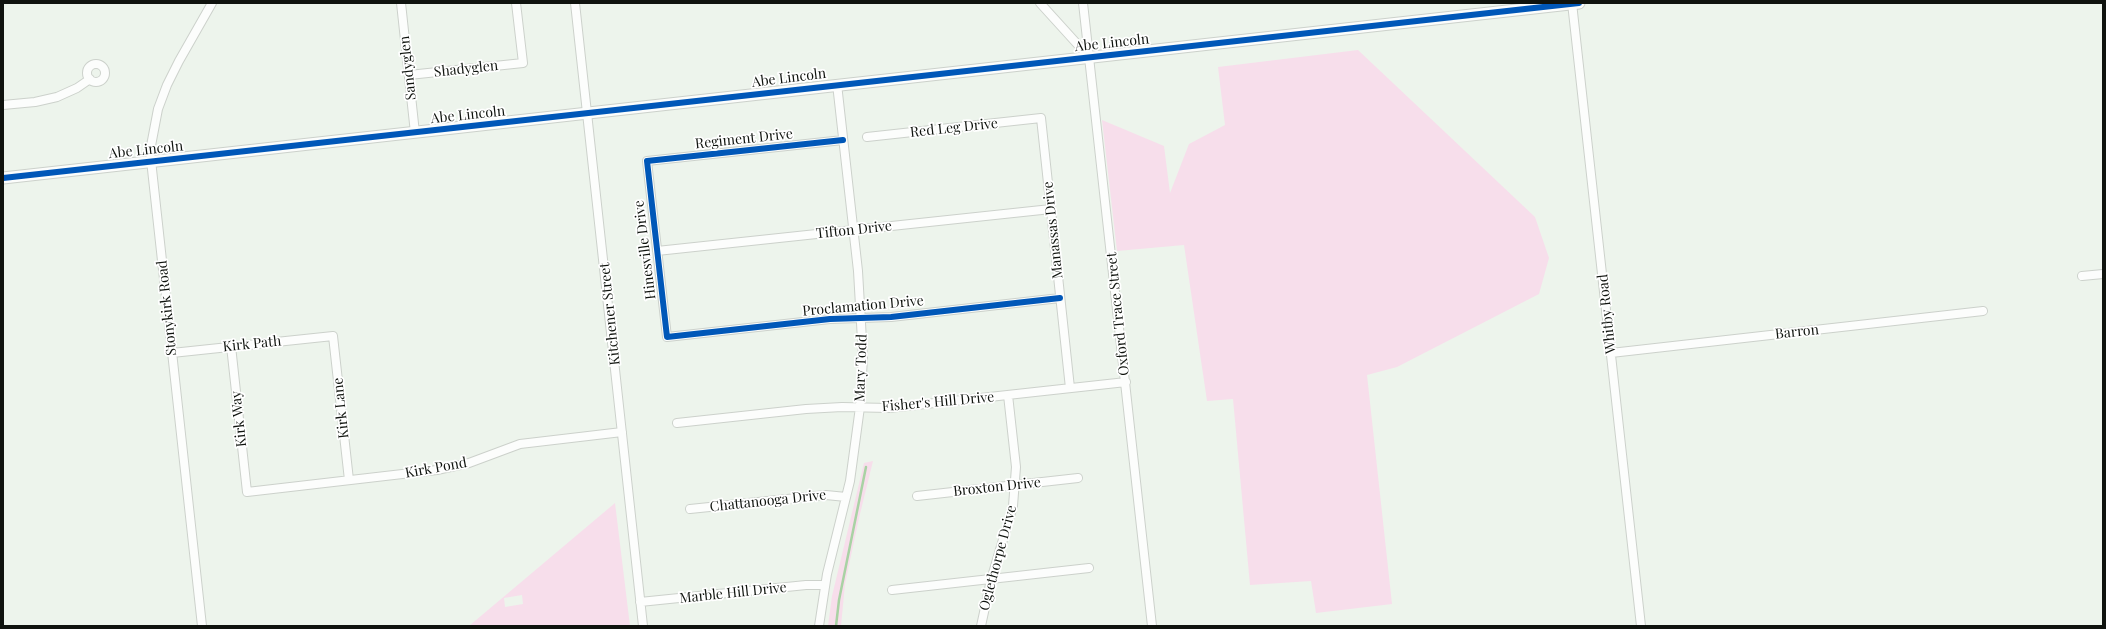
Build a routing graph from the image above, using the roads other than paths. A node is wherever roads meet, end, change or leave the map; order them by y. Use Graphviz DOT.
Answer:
graph roads {
  1 [pos="212,3"];
  2 [pos="401,3"];
  3 [pos="516,3"];
  4 [pos="575,3"];
  5 [pos="1040,3"];
  6 [pos="1083,3"];
  7 [pos="1574,3"];
  8 [pos="1090,57"];
  9 [pos="410,75"];
  10 [pos="90,78"];
  11 [pos="837,84"];
  12 [pos="3,105"];
  13 [pos="588,113"];
  14 [pos="1041,118"];
  15 [pos="415,133"];
  16 [pos="867,137"];
  17 [pos="843,140"];
  18 [pos="647,161"];
  19 [pos="151,162"];
  20 [pos="3,178"];
  21 [pos="1051,209"];
  22 [pos="854,230"];
  23 [pos="657,251"];
  24 [pos="2103,274"];
  25 [pos="2082,276"];
  26 [pos="1060,298"];
  27 [pos="1983,311"];
  28 [pos="862,318"];
  29 [pos="333,336"];
  30 [pos="667,337"];
  31 [pos="231,346"];
  32 [pos="172,353"];
  33 [pos="1611,353"];
  34 [pos="1126,382"];
  35 [pos="1070,388"];
  36 [pos="1008,395"];
  37 [pos="860,407"];
  38 [pos="678,423"];
  39 [pos="622,432"];
  40 [pos="1078,478"];
  41 [pos="349,480"];
  42 [pos="1015,485"];
  43 [pos="247,492"];
  44 [pos="917,496"];
  45 [pos="846,497"];
  46 [pos="690,509"];
  47 [pos="1089,568"];
  48 [pos="991,580"];
  49 [pos="825,585"];
  50 [pos="892,590"];
  51 [pos="640,602"];
  52 [pos="202,626"];
  53 [pos="643,626"];
  54 [pos="819,626"];
  55 [pos="981,626"];
  56 [pos="1152,626"];
  57 [pos="1640,626"];
  1 -- 19 [label="street, Stonykirk Road"];
  2 -- 9 [label="street, Sandyglen"];
  3 -- 9 [label="street, Shadyglen"];
  4 -- 13 [label="street, Kitchener Street"];
  5 -- 8 [label="street"];
  6 -- 8 [label="street, Oxford Trace Street"];
  7 -- 8 [label="street, Abe Lincoln"];
  7 -- 33 [label="street, Whitby Road"];
  8 -- 11 [label="street, Abe Lincoln"];
  8 -- 34 [label="street, Oxford Trace Street"];
  9 -- 15 [label="street, Sandyglen"];
  10 -- 12 [label="street"];
  11 -- 13 [label="street, Abe Lincoln"];
  11 -- 17 [label="street, Mary Todd"];
  13 -- 15 [label="street, Abe Lincoln"];
  13 -- 39 [label="street, Kitchener Street"];
  14 -- 16 [label="street, Red Leg Drive"];
  14 -- 21 [label="street, Manassas Drive"];
  15 -- 19 [label="street, Abe Lincoln"];
  17 -- 18 [label="street, Regiment Drive"];
  17 -- 22 [label="street, Mary Todd"];
  18 -- 23 [label="street, Hinesville Drive"];
  19 -- 20 [label="street, Abe Lincoln"];
  19 -- 32 [label="street, Stonykirk Road"];
  21 -- 22 [label="street, Tifton Drive"];
  21 -- 26 [label="street, Manassas Drive"];
  22 -- 23 [label="street, Tifton Drive"];
  22 -- 28 [label="street, Mary Todd"];
  23 -- 30 [label="street, Hinesville Drive"];
  24 -- 25 [label="street"];
  26 -- 28 [label="street, Proclamation Drive"];
  26 -- 35 [label="street, Manassas Drive"];
  27 -- 33 [label="street, Barron"];
  28 -- 30 [label="street, Proclamation Drive"];
  28 -- 37 [label="street, Mary Todd"];
  29 -- 31 [label="street, Kirk Path"];
  29 -- 41 [label="street, Kirk Lane"];
  31 -- 32 [label="street, Kirk Path"];
  31 -- 43 [label="street, Kirk Way"];
  32 -- 52 [label="street, Stonykirk Road"];
  33 -- 57 [label="street, Whitby Road"];
  34 -- 35 [label="street, Fisher's Hill Drive"];
  34 -- 56 [label="street, Oxford Trace Street"];
  35 -- 36 [label="street, Fisher's Hill Drive"];
  36 -- 37 [label="street, Fisher's Hill Drive"];
  36 -- 42 [label="street, Oglethorpe Drive"];
  37 -- 38 [label="street, Fisher's Hill Drive"];
  37 -- 45 [label="street, Mary Todd"];
  39 -- 41 [label="street, Kirk Pond"];
  39 -- 51 [label="street, Kitchener Street"];
  40 -- 42 [label="street, Broxton Drive"];
  41 -- 43 [label="street, Kirk Pond"];
  42 -- 44 [label="street, Broxton Drive"];
  42 -- 48 [label="street, Oglethorpe Drive"];
  45 -- 46 [label="street, Chattanooga Drive"];
  45 -- 49 [label="street, Mary Todd"];
  47 -- 48 [label="street"];
  48 -- 50 [label="street"];
  48 -- 55 [label="street, Oglethorpe Drive"];
  49 -- 51 [label="street, Marble Hill Drive"];
  49 -- 54 [label="street, Mary Todd"];
  51 -- 53 [label="street, Kitchener Street"];
}
